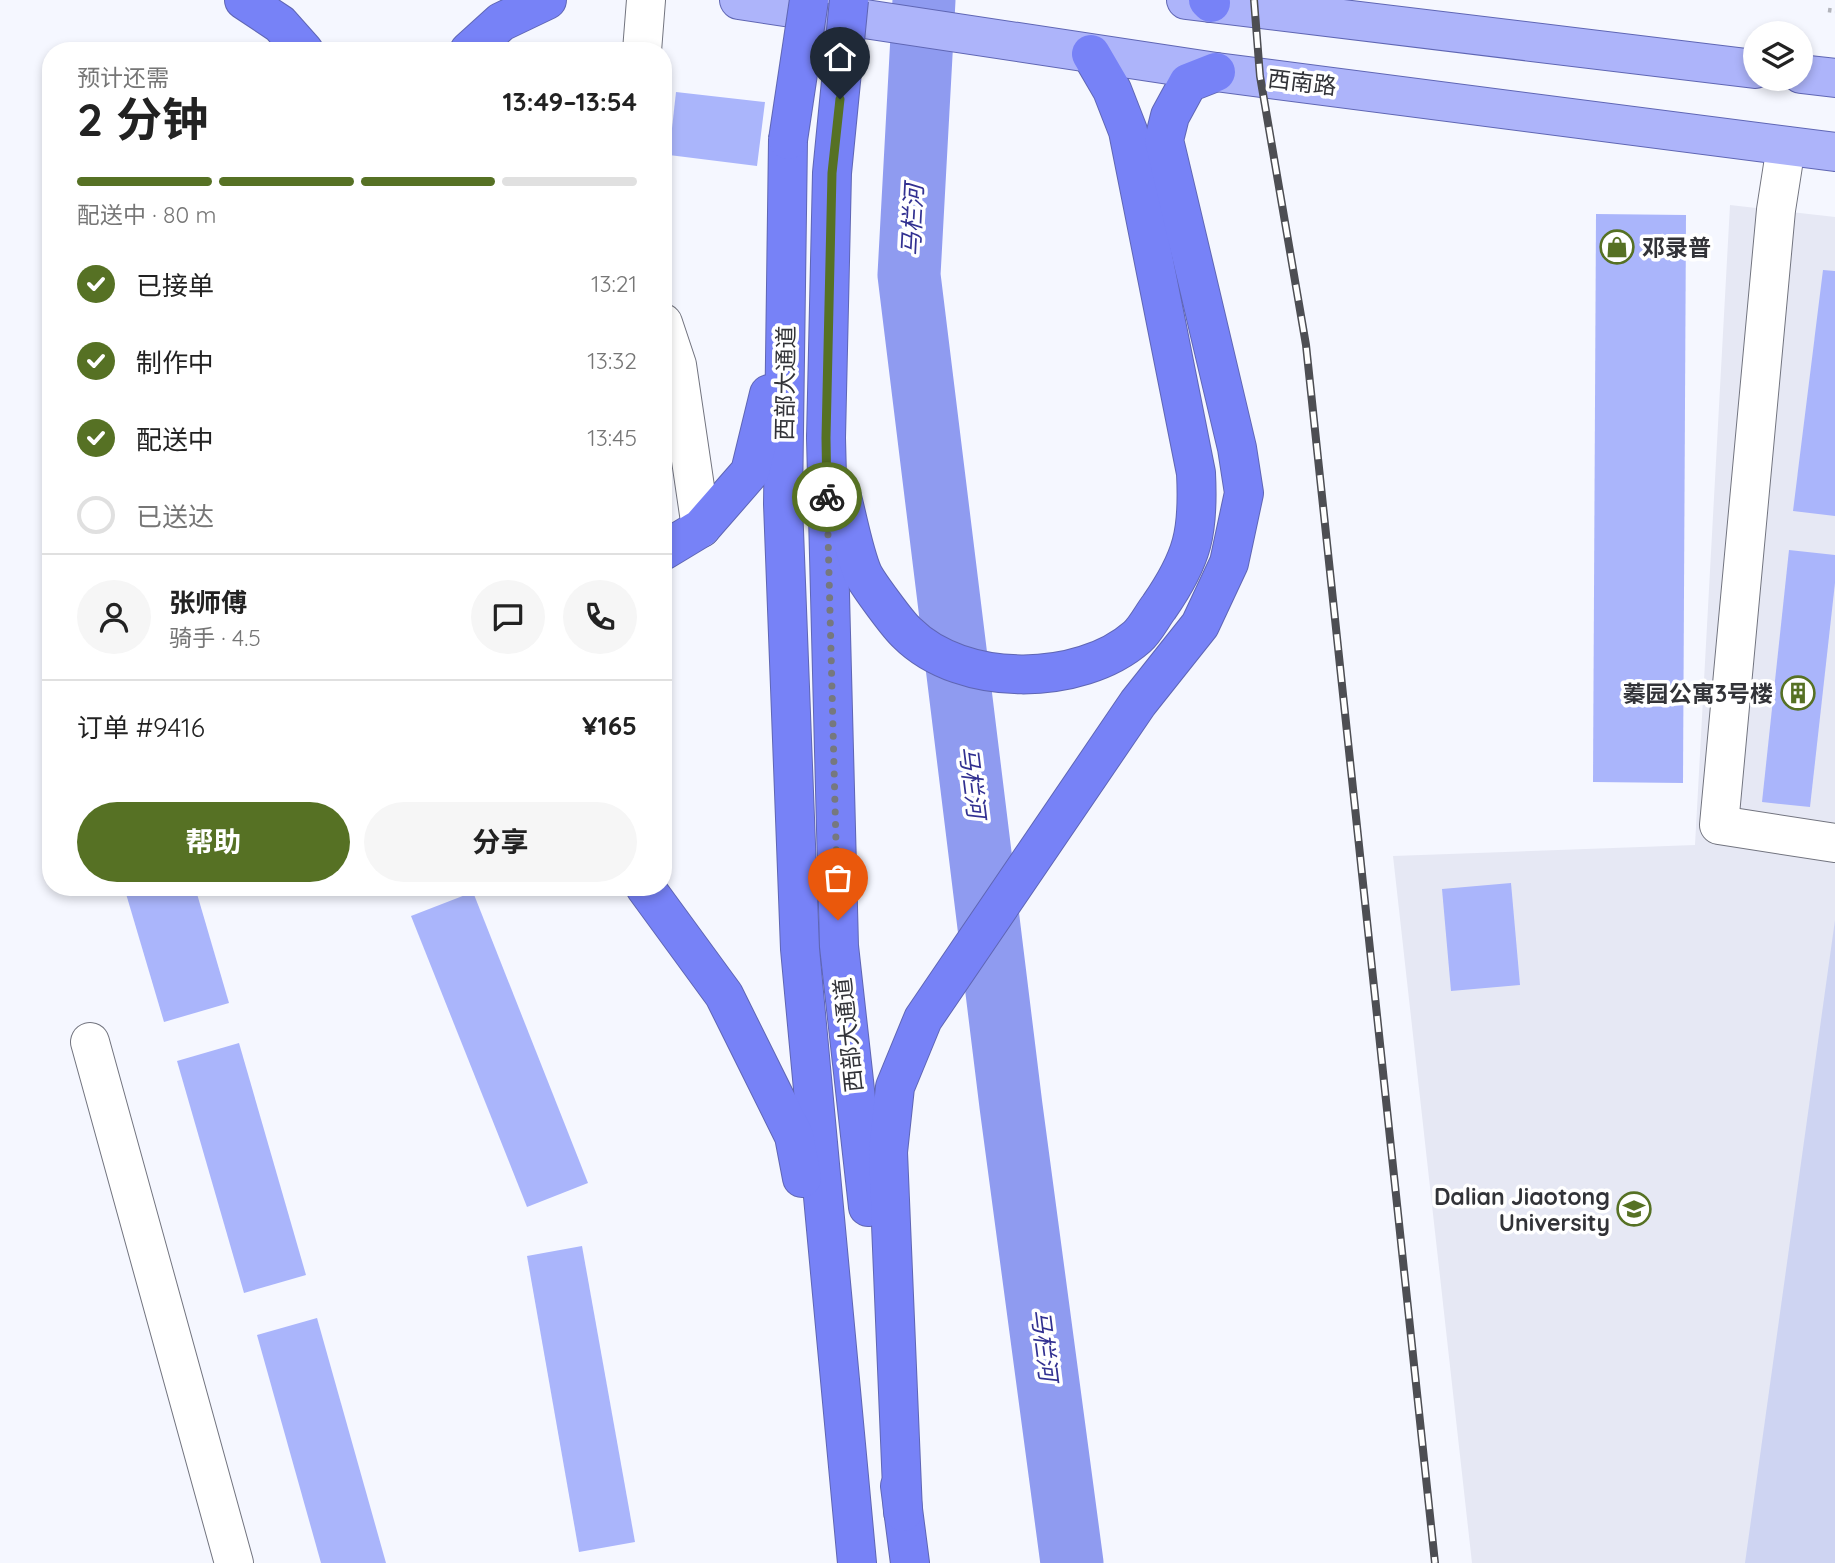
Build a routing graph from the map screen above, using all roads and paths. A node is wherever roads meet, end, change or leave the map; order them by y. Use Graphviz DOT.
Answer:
graph roads {
  1 [pos="244,0"];
  2 [pos="547,0"];
  3 [pos="646,0"];
  4 [pos="809,0"];
  5 [pos="849,0"];
  6 [pos="766,1"];
  7 [pos="1202,1"];
  8 [pos="1828,10"];
  9 [pos="1835,11"];
  10 [pos="295,42"];
  11 [pos="479,42"];
  12 [pos="643,42"];
  13 [pos="1079,52"];
  14 [pos="1743,68"];
  15 [pos="1216,72"];
  16 [pos="1813,75"];
  17 [pos="1835,78"];
  18 [pos="788,140"];
  19 [pos="1786,146"];
  20 [pos="1835,152"];
  21 [pos="785,309"];
  22 [pos="672,350"];
  23 [pos="826,438"];
  24 [pos="701,528"];
  25 [pos="672,546"];
  26 [pos="1835,843"];
  27 [pos="652,896"];
  28 [pos="90,1042"];
  29 [pos="903,1512"];
  30 [pos="234,1563"];
  31 [pos="857,1563"];
  32 [pos="910,1563"];
  1 -- 10 [label="highway"];
  2 -- 11 [label="highway"];
  3 -- 12 [label="street"];
  4 -- 18 [label="highway, 西部大通道, bridge"];
  5 -- 23 [label="highway, 西部大通道, bridge"];
  6 -- 13 [label="main road, 西南路, bridge"];
  6 -- 18 [label="highway, bridge"];
  7 -- 14 [label="main road"];
  8 -- 9 [label="path"];
  13 -- 15 [label="main road, 西南路"];
  13 -- 23 [label="highway"];
  15 -- 19 [label="main road, 西南路"];
  15 -- 29 [label="highway"];
  16 -- 17 [label="main road"];
  18 -- 21 [label="highway, 西部大通道"];
  19 -- 20 [label="main road, 西南路"];
  19 -- 26 [label="street"];
  21 -- 24 [label="highway"];
  21 -- 31 [label="highway, 西部大通道"];
  22 -- 24 [label="street"];
  23 -- 29 [label="highway, 西部大通道"];
  24 -- 25 [label="highway"];
  27 -- 31 [label="highway"];
  28 -- 30 [label="street"];
  29 -- 32 [label="highway, 西部大通道"];
}
